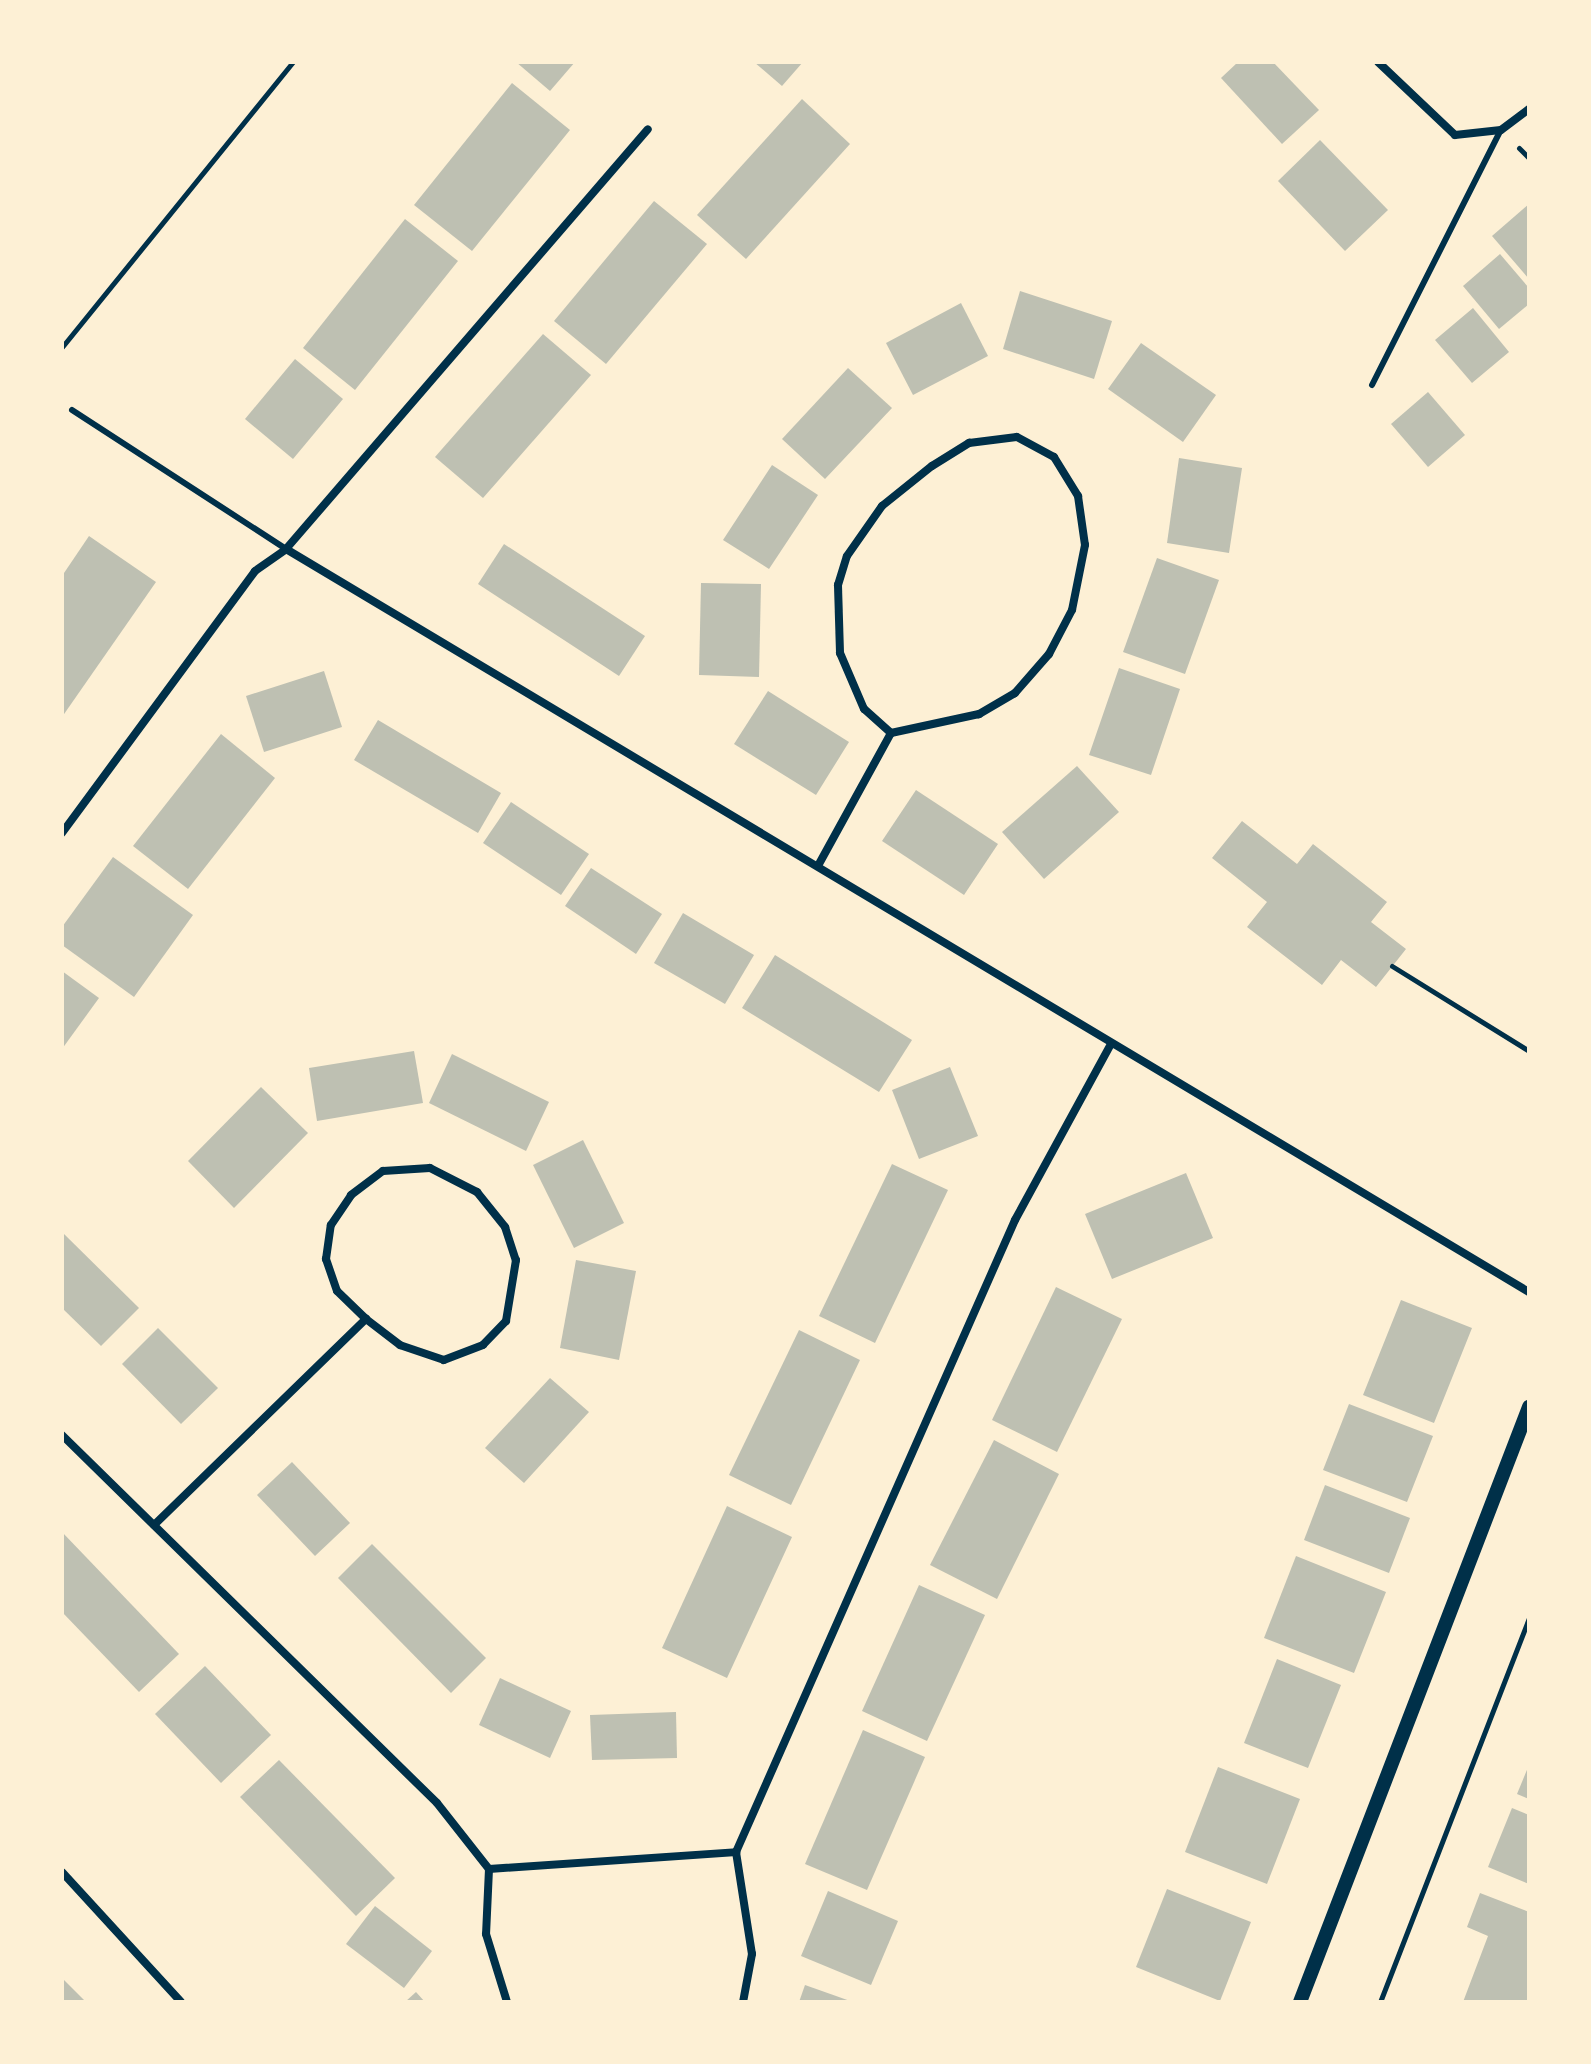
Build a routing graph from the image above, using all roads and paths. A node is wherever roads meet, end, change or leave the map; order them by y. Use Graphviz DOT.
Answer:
graph roads {
  1 [pos="293,62"];
  2 [pos="1378,62"];
  3 [pos="1529,109"];
  4 [pos="648,129"];
  5 [pos="1501,130"];
  6 [pos="62,347"];
  7 [pos="1372,385"];
  8 [pos="72,410"];
  9 [pos="286,549"];
  10 [pos="891,733"];
  11 [pos="62,833"];
  12 [pos="819,864"];
  13 [pos="1392,966"];
  14 [pos="1110,1046"];
  15 [pos="1529,1051"];
  16 [pos="1529,1292"];
  17 [pos="366,1319"];
  18 [pos="1529,1407"];
  19 [pos="62,1435"];
  20 [pos="154,1525"];
  21 [pos="1529,1618"];
  22 [pos="736,1852"];
  23 [pos="489,1869"];
  24 [pos="62,1872"];
  25 [pos="181,2002"];
  26 [pos="507,2002"];
  27 [pos="743,2002"];
  28 [pos="1300,2002"];
  29 [pos="1380,2002"];
  1 -- 6 [label="path"];
  2 -- 5 [label="street"];
  3 -- 5 [label="street"];
  4 -- 9 [label="street"];
  5 -- 7 [label="lane"];
  8 -- 9 [label="lane"];
  9 -- 11 [label="street"];
  9 -- 12 [label="street"];
  10 -- 10 [label="street"];
  10 -- 12 [label="street"];
  12 -- 14 [label="street"];
  13 -- 15 [label="path"];
  14 -- 16 [label="street"];
  14 -- 22 [label="street"];
  17 -- 17 [label="street"];
  17 -- 20 [label="street"];
  18 -- 28 [label="street"];
  19 -- 20 [label="street"];
  20 -- 23 [label="street"];
  21 -- 29 [label="path"];
  22 -- 23 [label="street"];
  22 -- 27 [label="street"];
  23 -- 26 [label="street"];
  24 -- 25 [label="street"];
}
